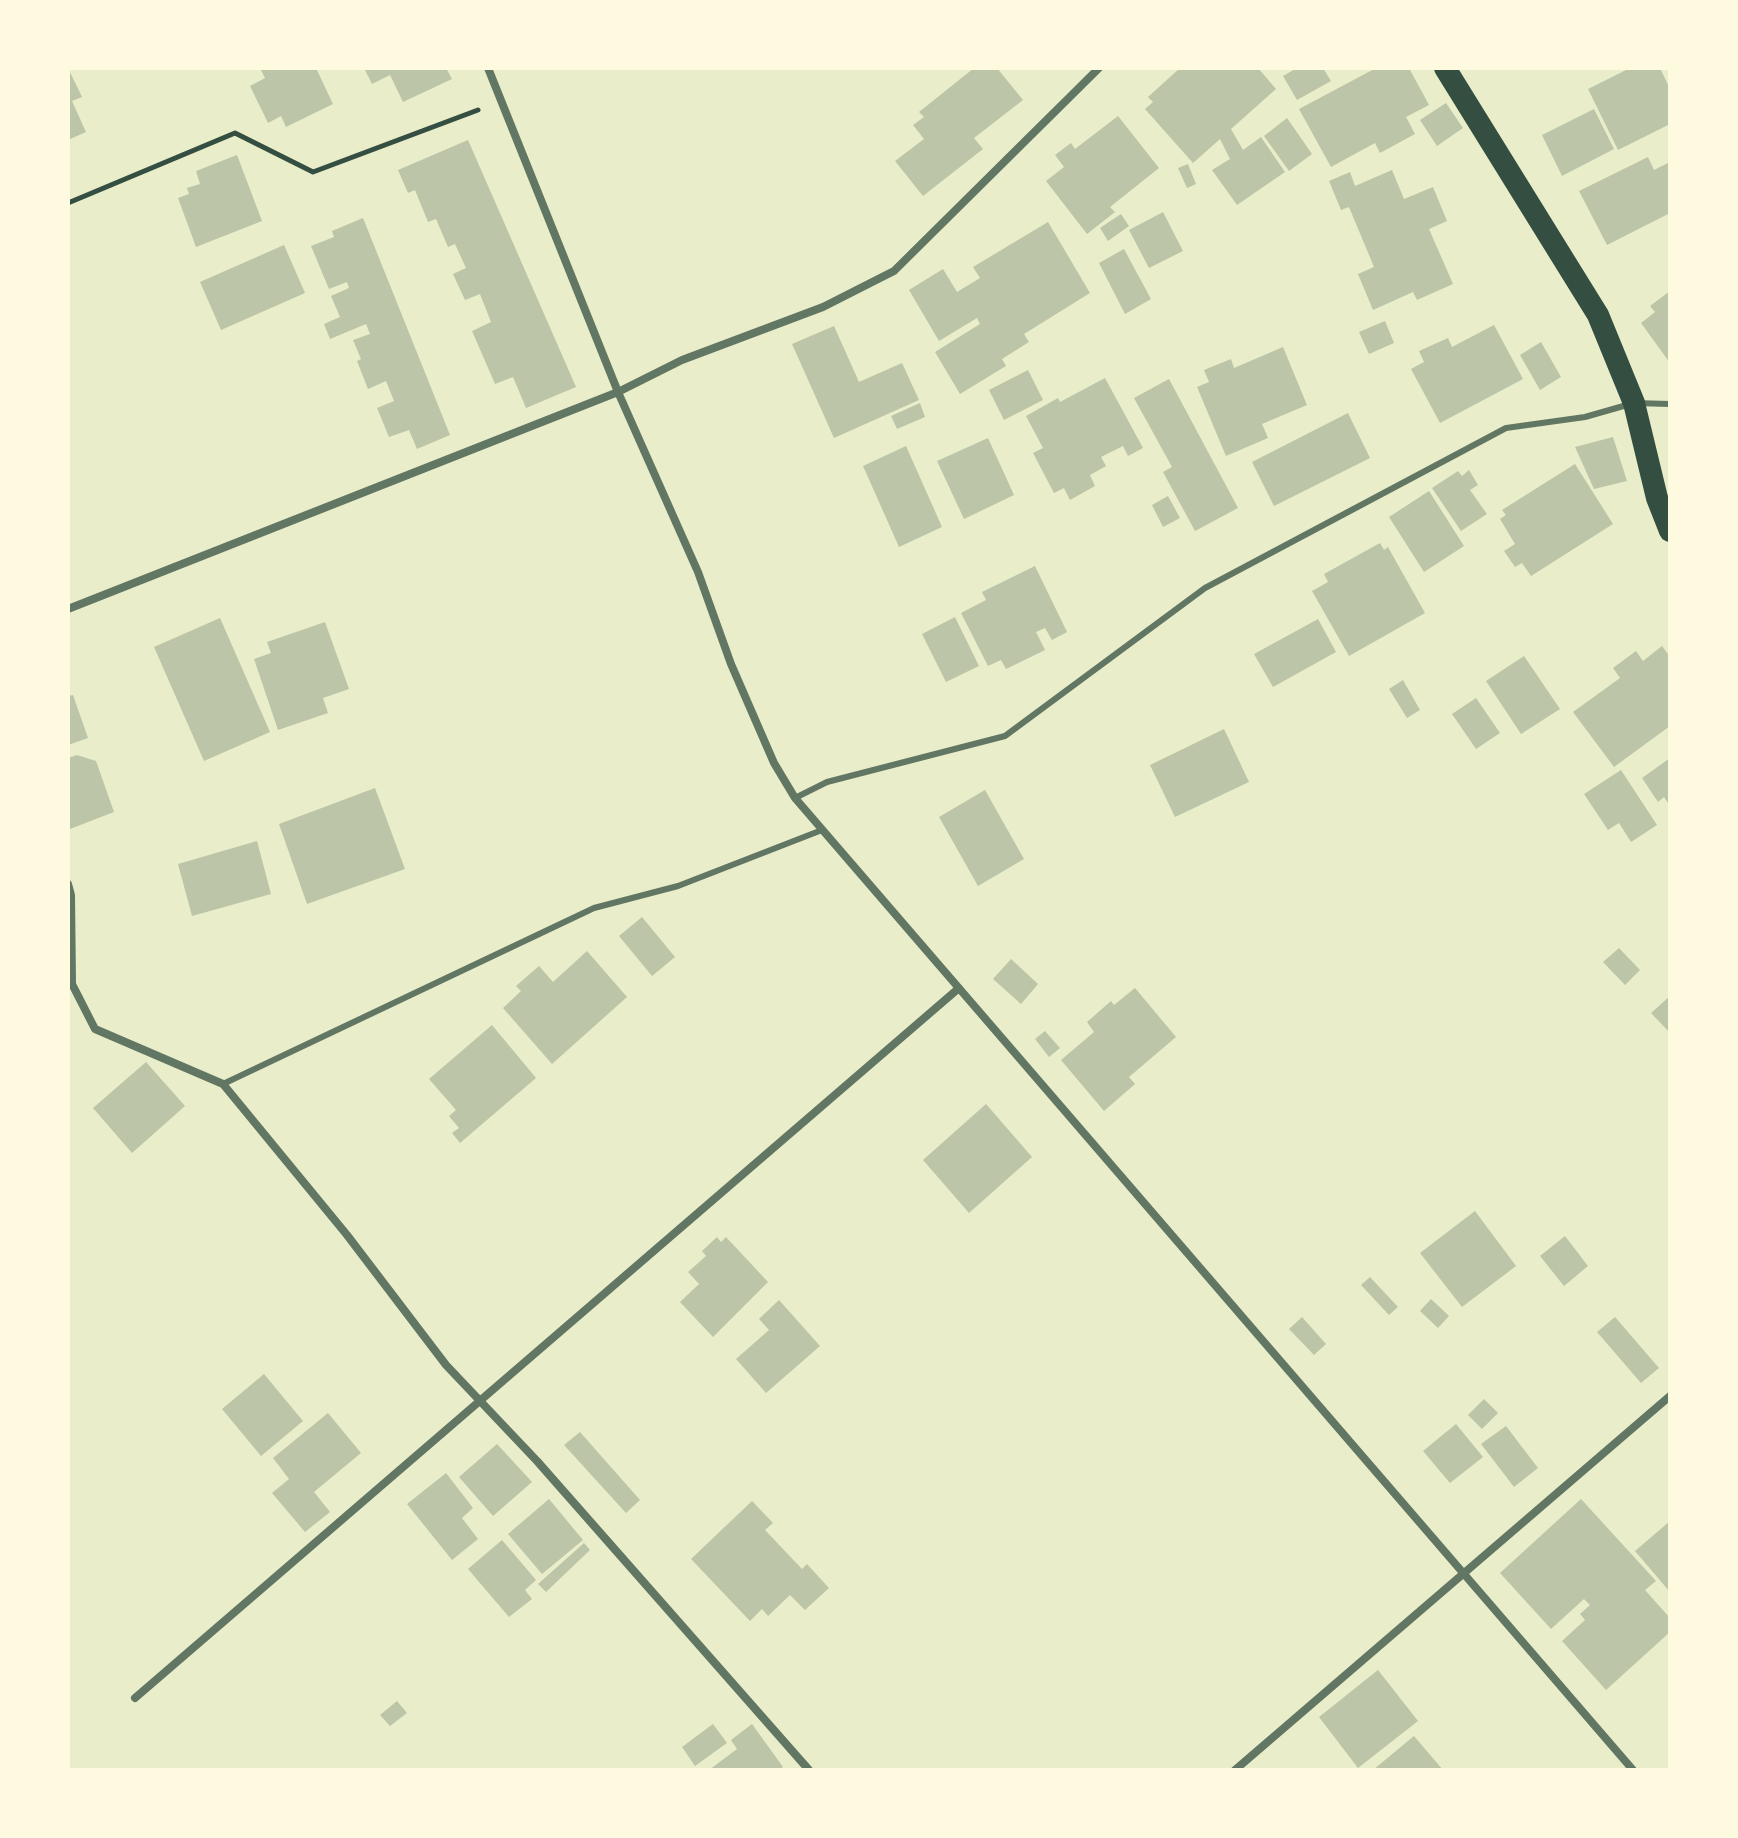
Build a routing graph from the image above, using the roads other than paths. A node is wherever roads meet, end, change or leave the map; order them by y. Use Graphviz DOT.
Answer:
graph roads {
  1 [pos="488,68"];
  2 [pos="1099,68"];
  3 [pos="1445,68"];
  4 [pos="618,392"];
  5 [pos="1634,403"];
  6 [pos="1670,404"];
  7 [pos="1670,531"];
  8 [pos="68,609"];
  9 [pos="795,798"];
  10 [pos="822,830"];
  11 [pos="68,884"];
  12 [pos="959,988"];
  13 [pos="223,1084"];
  14 [pos="1670,1396"];
  15 [pos="480,1401"];
  16 [pos="1464,1574"];
  17 [pos="135,1698"];
  18 [pos="809,1770"];
  19 [pos="1235,1770"];
  20 [pos="1633,1770"];
  1 -- 4 [label="street"];
  2 -- 4 [label="street"];
  3 -- 5 [label="highway"];
  4 -- 8 [label="street"];
  4 -- 9 [label="street"];
  5 -- 6 [label="lane"];
  5 -- 7 [label="highway"];
  5 -- 9 [label="lane"];
  9 -- 10 [label="street"];
  10 -- 12 [label="street"];
  10 -- 13 [label="lane"];
  11 -- 13 [label="street"];
  12 -- 15 [label="street"];
  12 -- 16 [label="street"];
  13 -- 15 [label="street"];
  14 -- 16 [label="street"];
  15 -- 17 [label="street"];
  15 -- 18 [label="street"];
  16 -- 19 [label="street"];
  16 -- 20 [label="street"];
}
